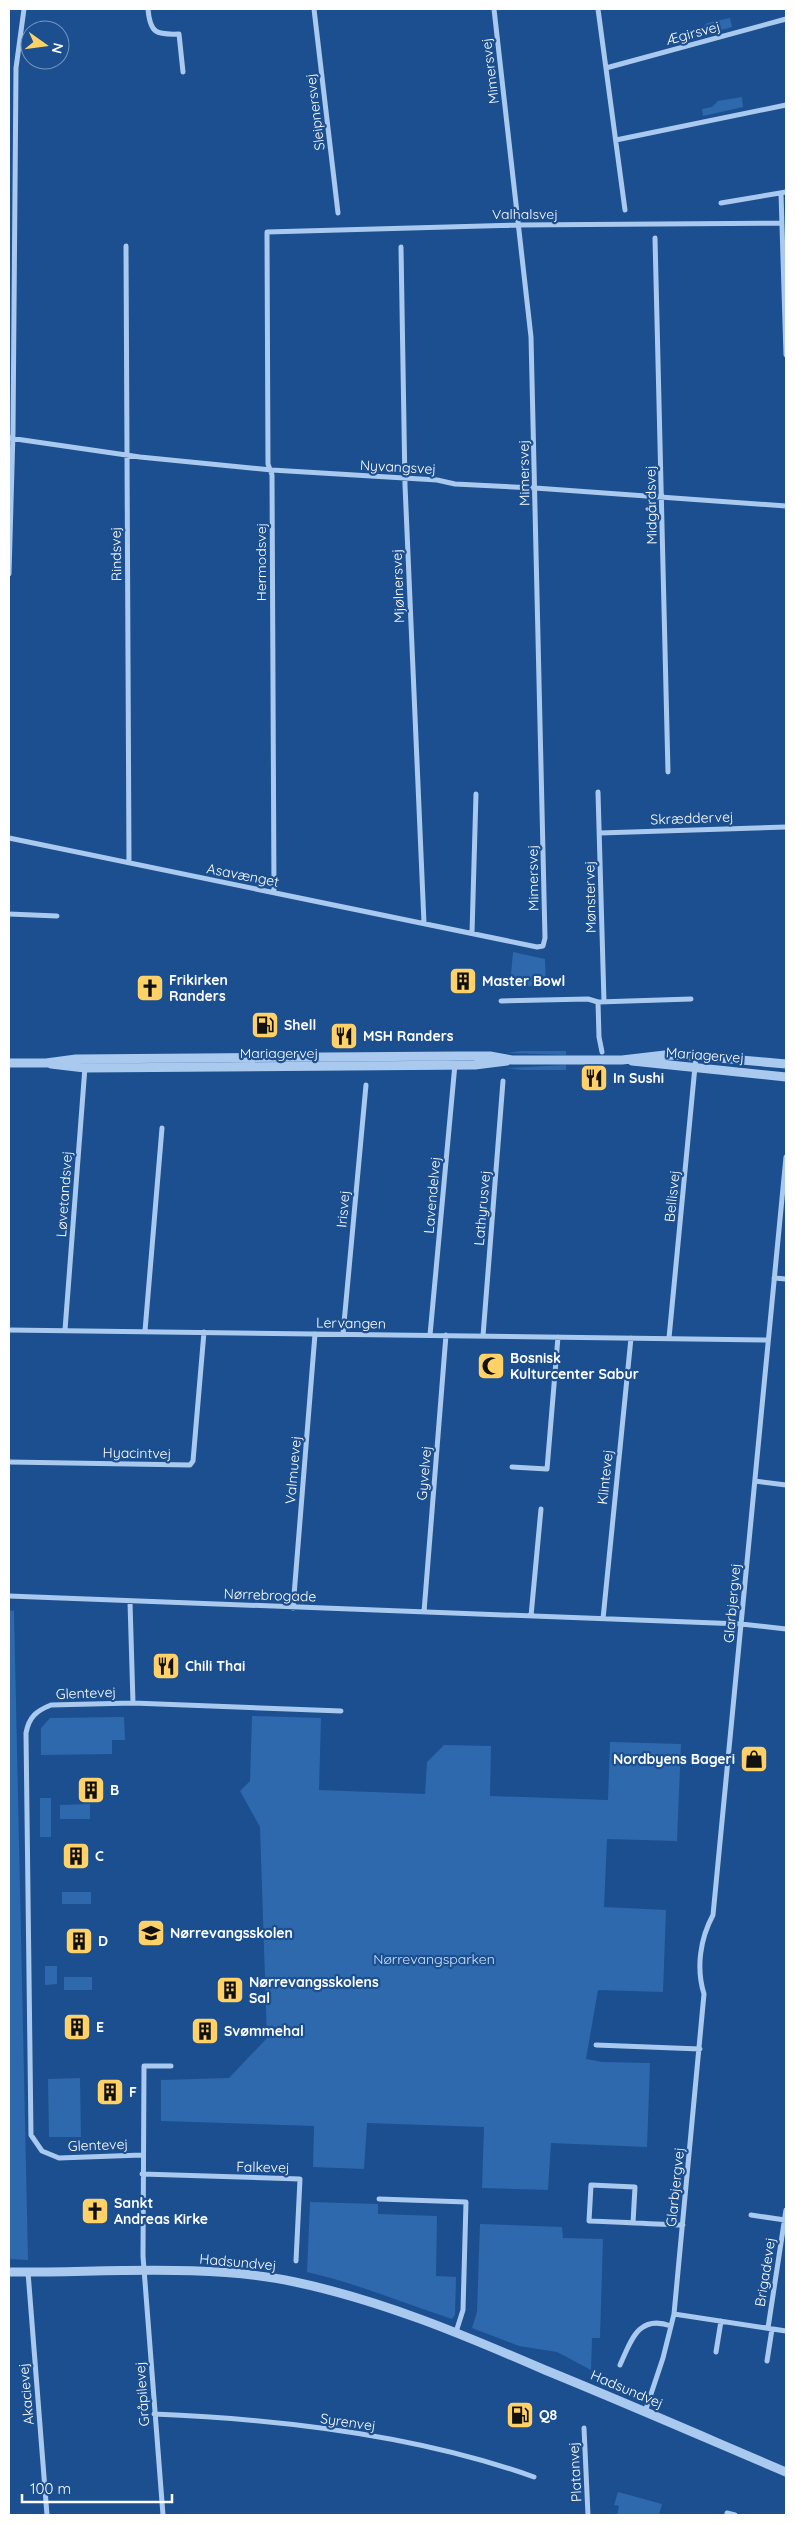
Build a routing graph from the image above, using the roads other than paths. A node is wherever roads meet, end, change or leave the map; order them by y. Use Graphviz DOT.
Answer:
graph roads {
  1 [pos="24,9"];
  2 [pos="148,9"];
  3 [pos="314,9"];
  4 [pos="494,9"];
  5 [pos="598,9"];
  6 [pos="786,19"];
  7 [pos="606,68"];
  8 [pos="182,72"];
  9 [pos="786,105"];
  10 [pos="616,140"];
  11 [pos="783,193"];
  12 [pos="721,203"];
  13 [pos="625,210"];
  14 [pos="338,213"];
  15 [pos="782,223"];
  16 [pos="519,225"];
  17 [pos="267,232"];
  18 [pos="655,238"];
  19 [pos="126,246"];
  20 [pos="401,247"];
  21 [pos="786,356"];
  22 [pos="11,438"];
  23 [pos="126,456"];
  24 [pos="272,470"];
  25 [pos="405,479"];
  26 [pos="535,488"];
  27 [pos="662,498"];
  28 [pos="786,506"];
  29 [pos="9,574"];
  30 [pos="668,772"];
  31 [pos="598,792"];
  32 [pos="476,794"];
  33 [pos="786,827"];
  34 [pos="600,833"];
  35 [pos="9,838"];
  36 [pos="129,863"];
  37 [pos="274,893"];
  38 [pos="9,914"];
  39 [pos="57,916"];
  40 [pos="424,923"];
  41 [pos="472,933"];
  42 [pos="546,938"];
  43 [pos="691,999"];
  44 [pos="501,1000"];
  45 [pos="601,1002"];
  46 [pos="602,1052"];
  47 [pos="696,1056"];
  48 [pos="622,1060"];
  49 [pos="455,1061"];
  50 [pos="85,1063"];
  51 [pos="9,1064"];
  52 [pos="786,1064"];
  53 [pos="695,1068"];
  54 [pos="786,1077"];
  55 [pos="503,1081"];
  56 [pos="366,1085"];
  57 [pos="162,1128"];
  58 [pos="786,1157"];
  59 [pos="774,1278"];
  60 [pos="786,1279"];
  61 [pos="9,1330"];
  62 [pos="65,1330"];
  63 [pos="145,1331"];
  64 [pos="204,1332"];
  65 [pos="315,1334"];
  66 [pos="343,1334"];
  67 [pos="430,1335"];
  68 [pos="446,1336"];
  69 [pos="483,1336"];
  70 [pos="558,1337"];
  71 [pos="630,1338"];
  72 [pos="669,1338"];
  73 [pos="768,1340"];
  74 [pos="9,1462"];
  75 [pos="512,1466"];
  76 [pos="755,1481"];
  77 [pos="786,1485"];
  78 [pos="541,1509"];
  79 [pos="9,1596"];
  80 [pos="130,1602"];
  81 [pos="293,1608"];
  82 [pos="424,1612"];
  83 [pos="531,1616"];
  84 [pos="603,1619"];
  85 [pos="741,1624"];
  86 [pos="786,1629"];
  87 [pos="134,1703"];
  88 [pos="341,1711"];
  89 [pos="596,2045"];
  90 [pos="700,2049"];
  91 [pos="171,2066"];
  92 [pos="142,2155"];
  93 [pos="142,2174"];
  94 [pos="379,2199"];
  95 [pos="786,2210"];
  96 [pos="751,2214"];
  97 [pos="785,2220"];
  98 [pos="633,2223"];
  99 [pos="683,2225"];
  100 [pos="784,2243"];
  101 [pos="296,2262"];
  102 [pos="9,2272"];
  103 [pos="28,2272"];
  104 [pos="145,2272"];
  105 [pos="674,2314"];
  106 [pos="721,2321"];
  107 [pos="671,2326"];
  108 [pos="770,2328"];
  109 [pos="786,2331"];
  110 [pos="456,2332"];
  111 [pos="716,2352"];
  112 [pos="767,2361"];
  113 [pos="620,2365"];
  114 [pos="645,2412"];
  115 [pos="154,2414"];
  116 [pos="584,2428"];
  117 [pos="786,2472"];
  118 [pos="534,2477"];
  119 [pos="727,2513"];
  120 [pos="47,2515"];
  121 [pos="163,2515"];
  122 [pos="588,2515"];
  123 [pos="735,2515"];
  1 -- 22 [label="street"];
  2 -- 8 [label="street"];
  3 -- 14 [label="street, Sleipnersvej"];
  4 -- 16 [label="street, Mimersvej"];
  5 -- 7 [label="street"];
  6 -- 7 [label="street, Ægirsvej"];
  7 -- 10 [label="street"];
  9 -- 10 [label="street"];
  10 -- 13 [label="street"];
  11 -- 12 [label="street"];
  11 -- 15 [label="street"];
  15 -- 16 [label="street, Valhalsvej"];
  15 -- 21 [label="street"];
  16 -- 17 [label="street, Valhalsvej"];
  16 -- 26 [label="street, Mimersvej"];
  17 -- 24 [label="street, Hermodsvej"];
  18 -- 27 [label="street, Midgårdsvej"];
  19 -- 23 [label="street, Rindsvej"];
  20 -- 25 [label="street, Mjølnersvej"];
  22 -- 23 [label="street, Nyvangsvej"];
  22 -- 29 [label="street"];
  23 -- 24 [label="street, Nyvangsvej"];
  23 -- 36 [label="street, Rindsvej"];
  24 -- 25 [label="street, Nyvangsvej"];
  24 -- 37 [label="street, Hermodsvej"];
  25 -- 26 [label="street, Nyvangsvej"];
  25 -- 40 [label="street, Mjølnersvej"];
  26 -- 27 [label="street, Nyvangsvej"];
  26 -- 42 [label="street, Mimersvej"];
  27 -- 28 [label="street, Nyvangsvej"];
  27 -- 30 [label="street, Midgårdsvej"];
  31 -- 34 [label="street, Mønstervej"];
  32 -- 41 [label="street"];
  33 -- 34 [label="street, Skræddervej"];
  34 -- 45 [label="street, Mønstervej"];
  35 -- 36 [label="street, Asavænget"];
  36 -- 37 [label="street, Asavænget"];
  37 -- 40 [label="street, Asavænget"];
  38 -- 39 [label="street"];
  40 -- 41 [label="street, Asavænget"];
  41 -- 42 [label="street, Asavænget"];
  43 -- 45 [label="street"];
  44 -- 45 [label="street"];
  45 -- 46 [label="street, Mønstervej"];
  47 -- 48 [label="street, Mariagervej"];
  47 -- 52 [label="street, Mariagervej"];
  47 -- 53 [label="street, Bellisvej"];
  48 -- 49 [label="street, Mariagervej"];
  48 -- 53 [label="street, Mariagervej"];
  49 -- 50 [label="street, Mariagervej"];
  49 -- 67 [label="street, Lavendelvej"];
  50 -- 51 [label="street, Mariagervej"];
  50 -- 62 [label="street, Løvetandsvej"];
  53 -- 54 [label="street, Mariagervej"];
  53 -- 72 [label="street, Bellisvej"];
  55 -- 69 [label="street, Lathyrusvej"];
  56 -- 66 [label="street, Irisvej"];
  57 -- 63 [label="street"];
  58 -- 59 [label="street, Glarbjergvej"];
  59 -- 60 [label="street"];
  59 -- 73 [label="street, Glarbjergvej"];
  61 -- 62 [label="street, Lervangen"];
  62 -- 63 [label="street, Lervangen"];
  63 -- 64 [label="street, Lervangen"];
  64 -- 65 [label="street, Lervangen"];
  64 -- 74 [label="street, Hyacintvej"];
  65 -- 66 [label="street, Lervangen"];
  65 -- 81 [label="street, Valmuevej"];
  66 -- 67 [label="street, Lervangen"];
  67 -- 68 [label="street, Lervangen"];
  68 -- 69 [label="street, Lervangen"];
  68 -- 82 [label="street, Gyvelvej"];
  69 -- 70 [label="street, Lervangen"];
  70 -- 71 [label="street, Lervangen"];
  70 -- 75 [label="street"];
  71 -- 72 [label="street, Lervangen"];
  71 -- 84 [label="street, Klintevej"];
  72 -- 73 [label="street, Lervangen"];
  73 -- 76 [label="street, Glarbjergvej"];
  76 -- 77 [label="street"];
  76 -- 85 [label="street, Glarbjergvej"];
  78 -- 83 [label="street"];
  79 -- 80 [label="street, Nørrebrogade"];
  80 -- 81 [label="street, Nørrebrogade"];
  80 -- 87 [label="street, Glentevej"];
  81 -- 82 [label="street, Nørrebrogade"];
  82 -- 83 [label="street, Nørrebrogade"];
  83 -- 84 [label="street, Nørrebrogade"];
  84 -- 85 [label="street, Nørrebrogade"];
  85 -- 86 [label="street, Nørrebrogade"];
  85 -- 90 [label="street, Glarbjergvej"];
  87 -- 88 [label="street"];
  87 -- 92 [label="street, Glentevej"];
  89 -- 90 [label="street"];
  90 -- 99 [label="street, Glarbjergvej"];
  91 -- 92 [label="street, Glentevej"];
  92 -- 93 [label="street, Glentevej"];
  93 -- 101 [label="street, Falkevej"];
  93 -- 104 [label="street, Glentevej"];
  94 -- 110 [label="street"];
  95 -- 97 [label="street, Brigadevej"];
  96 -- 97 [label="street, Brigadevej"];
  97 -- 100 [label="street, Brigadevej"];
  98 -- 98 [label="street"];
  98 -- 99 [label="street"];
  99 -- 105 [label="street, Glarbjergvej"];
  100 -- 108 [label="street, Brigadevej"];
  102 -- 103 [label="street, Hadsundvej"];
  103 -- 104 [label="street, Hadsundvej"];
  103 -- 120 [label="street, Akacievej"];
  104 -- 110 [label="street, Hadsundvej"];
  104 -- 115 [label="street, Gråpilevej"];
  105 -- 106 [label="street, Brigadevej"];
  105 -- 107 [label="street, Glarbjergvej"];
  106 -- 108 [label="street, Brigadevej"];
  106 -- 111 [label="street"];
  107 -- 113 [label="street"];
  107 -- 114 [label="street, Glarbjergvej"];
  108 -- 109 [label="street, Brigadevej"];
  108 -- 112 [label="street, Brigadevej"];
  110 -- 114 [label="street, Hadsundvej"];
  114 -- 117 [label="street, Hadsundvej"];
  115 -- 118 [label="street, Syrenvej"];
  115 -- 121 [label="street, Gråpilevej"];
  116 -- 122 [label="street, Platanvej"];
  119 -- 123 [label="street"];
}
